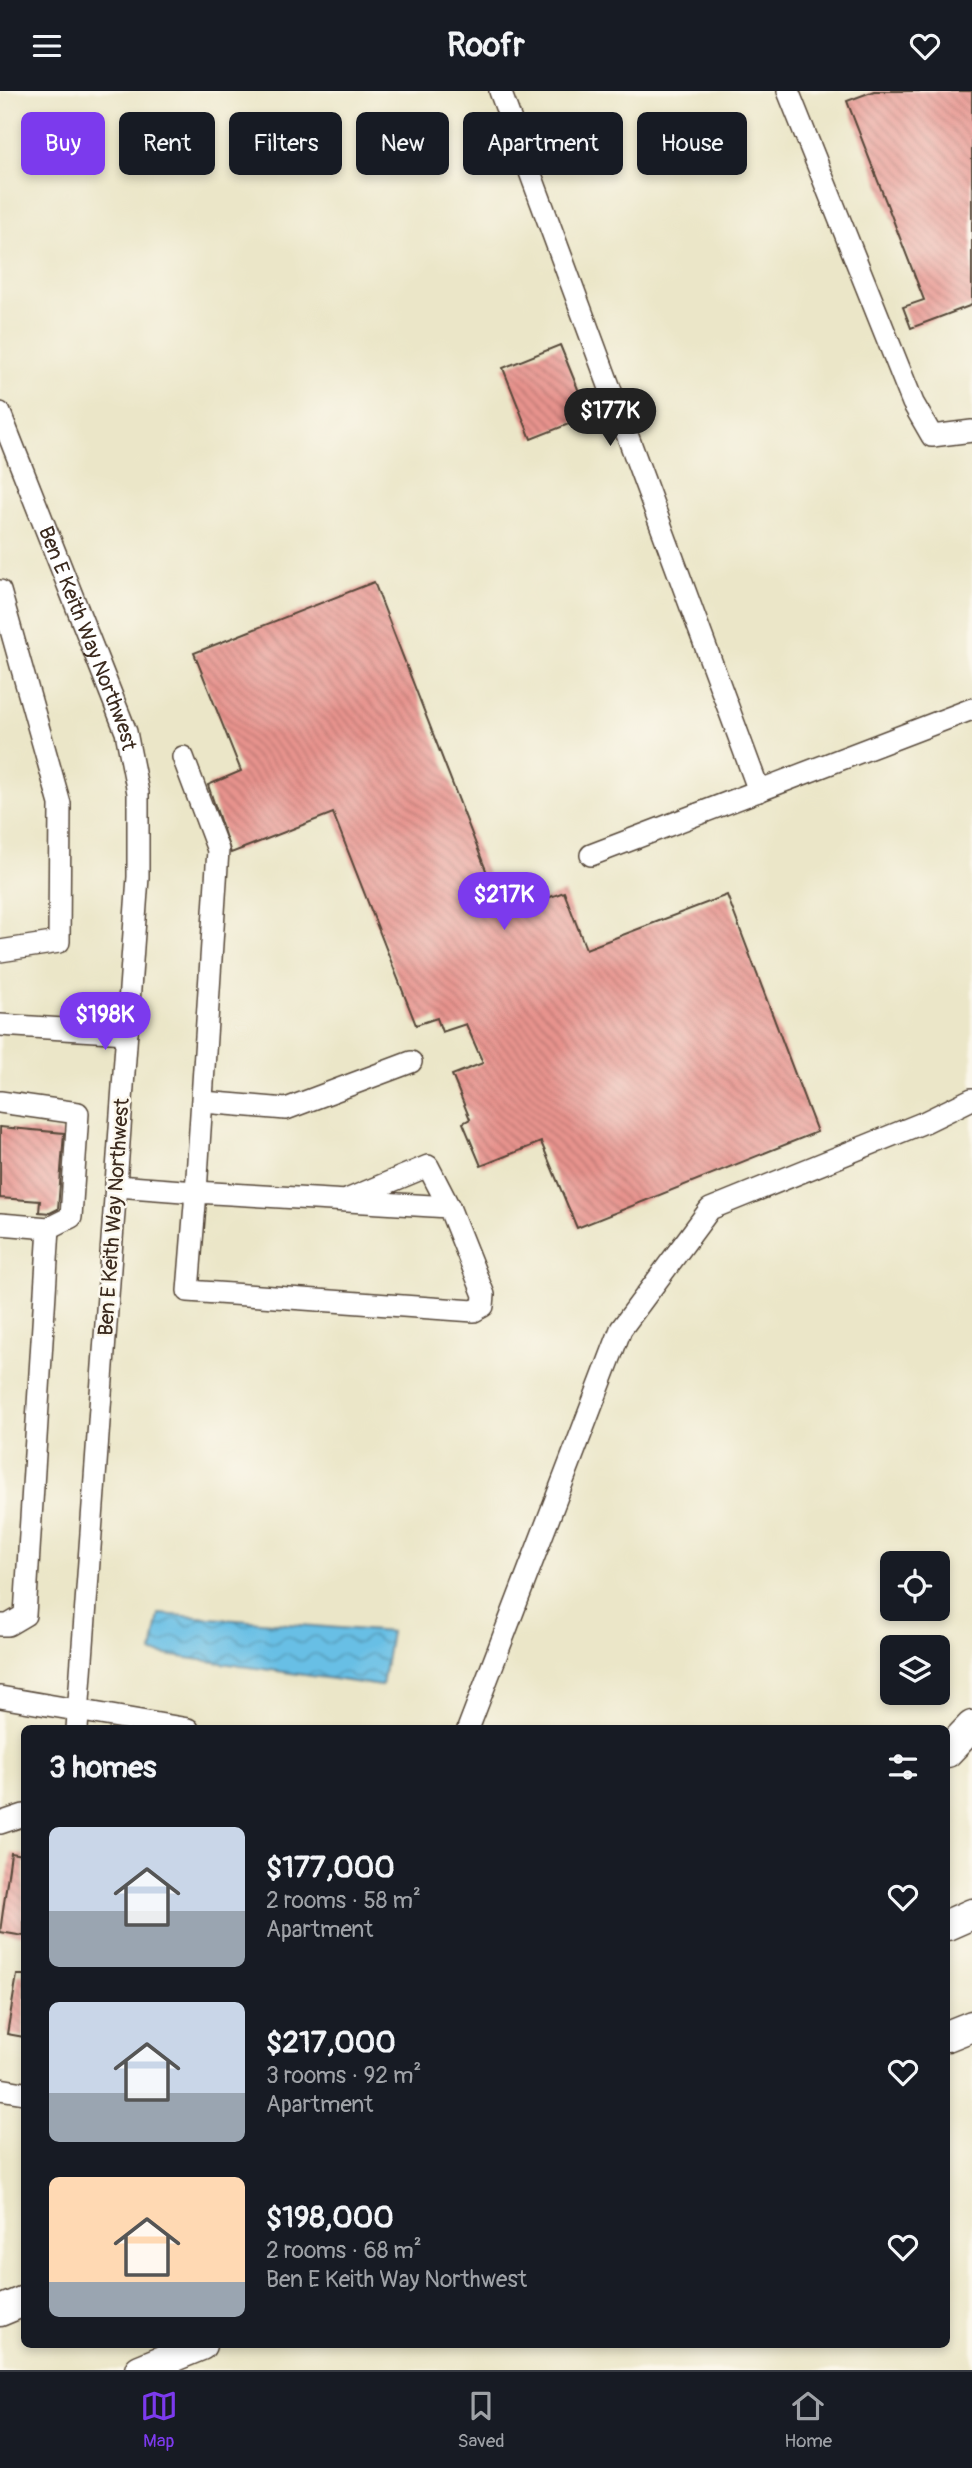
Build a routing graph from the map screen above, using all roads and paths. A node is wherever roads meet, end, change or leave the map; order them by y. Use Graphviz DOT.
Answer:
graph roads {
  1 [pos="500,91"];
  2 [pos="788,91"];
  3 [pos="1,418"];
  4 [pos="972,431"];
  5 [pos="0,591"];
  6 [pos="972,709"];
  7 [pos="183,757"];
  8 [pos="759,791"];
  9 [pos="591,855"];
  10 [pos="0,951"];
  11 [pos="0,1025"];
  12 [pos="127,1033"];
  13 [pos="411,1062"];
  14 [pos="972,1099"];
  15 [pos="0,1102"];
  16 [pos="203,1102"];
  17 [pos="117,1186"];
  18 [pos="196,1192"];
  19 [pos="344,1201"];
  20 [pos="449,1207"];
  21 [pos="0,1224"];
  22 [pos="50,1228"];
  23 [pos="0,1625"];
  24 [pos="0,1697"];
  25 [pos="76,1719"];
  26 [pos="143,1725"];
  27 [pos="470,1725"];
  28 [pos="972,1726"];
  29 [pos="950,1749"];
  30 [pos="21,1816"];
  31 [pos="0,1823"];
  32 [pos="972,1914"];
  33 [pos="950,1924"];
  34 [pos="972,2026"];
  35 [pos="950,2035"];
  36 [pos="0,2089"];
  37 [pos="21,2092"];
  38 [pos="21,2302"];
  39 [pos="0,2311"];
  40 [pos="194,2348"];
  41 [pos="140,2370"];
  1 -- 8 [label="street"];
  2 -- 4 [label="street"];
  3 -- 12 [label="street, Ben E Keith Way Northwest"];
  5 -- 10 [label="street"];
  6 -- 8 [label="street"];
  7 -- 16 [label="street"];
  8 -- 9 [label="street"];
  11 -- 12 [label="street"];
  12 -- 17 [label="street, Ben E Keith Way Northwest"];
  13 -- 16 [label="street"];
  14 -- 27 [label="street"];
  15 -- 22 [label="street"];
  16 -- 18 [label="street"];
  17 -- 18 [label="street"];
  17 -- 25 [label="street, Ben E Keith Way Northwest"];
  18 -- 19 [label="street"];
  18 -- 20 [label="street"];
  19 -- 20 [label="street"];
  19 -- 20 [label="street"];
  21 -- 22 [label="street"];
  22 -- 23 [label="street"];
  24 -- 25 [label="street"];
  25 -- 26 [label="street"];
  28 -- 29 [label="highway"];
  30 -- 31 [label="street"];
  32 -- 33 [label="highway"];
  34 -- 35 [label="highway"];
  36 -- 37 [label="street"];
  38 -- 39 [label="highway"];
  40 -- 41 [label="highway"];
}
